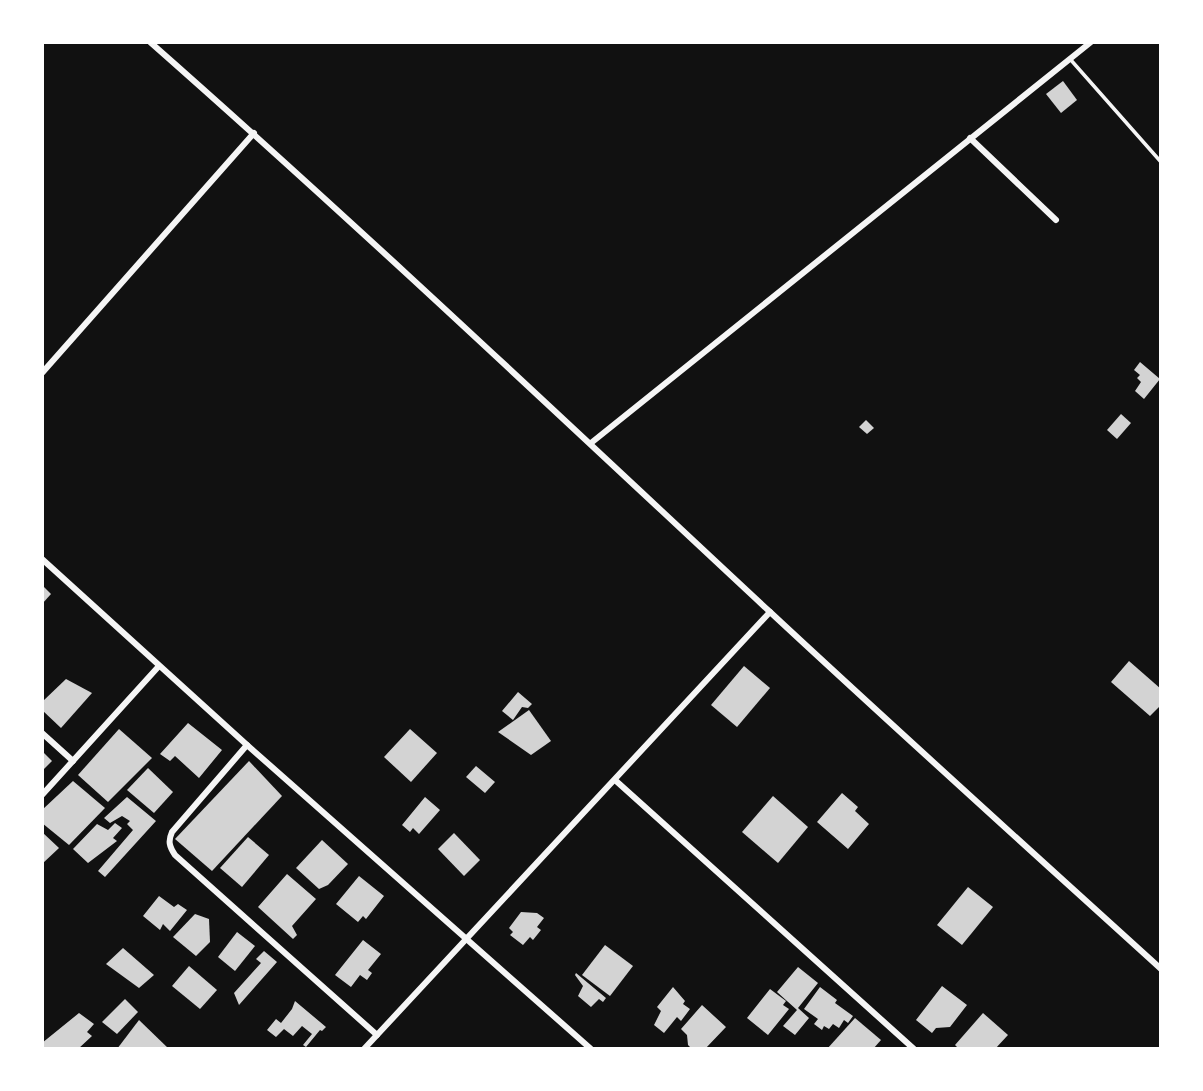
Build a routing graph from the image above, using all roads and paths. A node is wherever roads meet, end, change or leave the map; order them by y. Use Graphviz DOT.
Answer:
graph roads {
  1 [pos="150,42"];
  2 [pos="1090,42"];
  3 [pos="1070,59"];
  4 [pos="254,133"];
  5 [pos="970,138"];
  6 [pos="1161,162"];
  7 [pos="1056,220"];
  8 [pos="42,373"];
  9 [pos="591,443"];
  10 [pos="42,559"];
  11 [pos="770,612"];
  12 [pos="159,666"];
  13 [pos="42,733"];
  14 [pos="247,746"];
  15 [pos="73,761"];
  16 [pos="615,779"];
  17 [pos="42,795"];
  18 [pos="467,939"];
  19 [pos="1161,969"];
  20 [pos="377,1035"];
  21 [pos="364,1049"];
  22 [pos="592,1049"];
  23 [pos="914,1049"];
  1 -- 4 [label="street"];
  2 -- 3 [label="street"];
  3 -- 5 [label="street"];
  3 -- 6 [label="lane"];
  4 -- 8 [label="street"];
  4 -- 9 [label="street"];
  5 -- 7 [label="street"];
  5 -- 9 [label="street"];
  9 -- 11 [label="street"];
  10 -- 12 [label="street"];
  11 -- 16 [label="street"];
  11 -- 19 [label="street"];
  12 -- 14 [label="street"];
  12 -- 15 [label="street"];
  13 -- 15 [label="street"];
  14 -- 18 [label="street"];
  14 -- 20 [label="street"];
  15 -- 17 [label="street"];
  16 -- 18 [label="street"];
  16 -- 23 [label="street"];
  18 -- 20 [label="street"];
  18 -- 22 [label="street"];
  20 -- 21 [label="street"];
}
